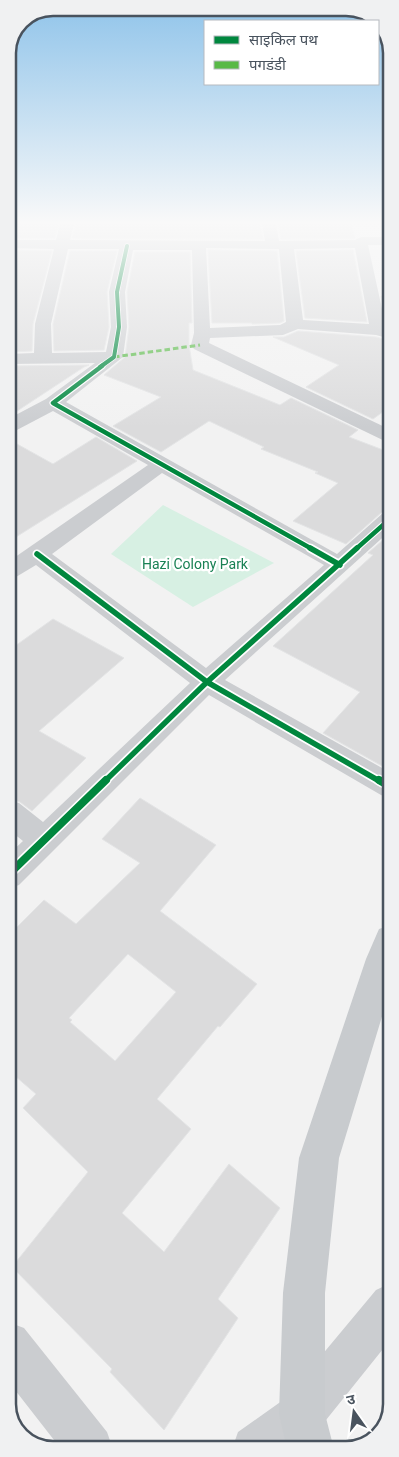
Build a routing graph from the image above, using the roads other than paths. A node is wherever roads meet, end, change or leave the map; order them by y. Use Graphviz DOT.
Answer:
graph roads {
  1 [pos="51,292"];
  2 [pos="117,292"];
  3 [pos="202,292"];
  4 [pos="289,292"];
  5 [pos="375,292"];
  6 [pos="383,322"];
  7 [pos="295,324"];
  8 [pos="383,326"];
  9 [pos="202,333"];
  10 [pos="43,357"];
  11 [pos="114,357"];
  12 [pos="16,359"];
  13 [pos="53,403"];
  14 [pos="16,423"];
  15 [pos="383,434"];
  16 [pos="162,464"];
  17 [pos="383,525"];
  18 [pos="37,554"];
  19 [pos="340,565"];
  20 [pos="16,567"];
  21 [pos="207,682"];
  22 [pos="383,782"];
  23 [pos="16,818"];
  24 [pos="44,840"];
  25 [pos="16,867"];
  26 [pos="383,959"];
  27 [pos="383,1317"];
  28 [pos="16,1354"];
  29 [pos="307,1431"];
  30 [pos="84,1441"];
  31 [pos="279,1441"];
  1 -- 10 [label="street"];
  2 -- 11 [label="street"];
  3 -- 9 [label="street"];
  4 -- 7 [label="street"];
  5 -- 6 [label="street"];
  7 -- 8 [label="street"];
  7 -- 9 [label="street"];
  9 -- 15 [label="street"];
  10 -- 11 [label="street"];
  10 -- 12 [label="street"];
  11 -- 13 [label="street"];
  13 -- 14 [label="street"];
  13 -- 16 [label="street"];
  16 -- 18 [label="street"];
  16 -- 19 [label="street"];
  17 -- 19 [label="street"];
  18 -- 20 [label="street"];
  18 -- 21 [label="street"];
  19 -- 21 [label="street"];
  21 -- 22 [label="street"];
  21 -- 24 [label="street"];
  23 -- 24 [label="street"];
  24 -- 25 [label="street"];
  26 -- 29 [label="main road"];
  27 -- 29 [label="street"];
  28 -- 30 [label="street"];
  29 -- 31 [label="street"];
}
